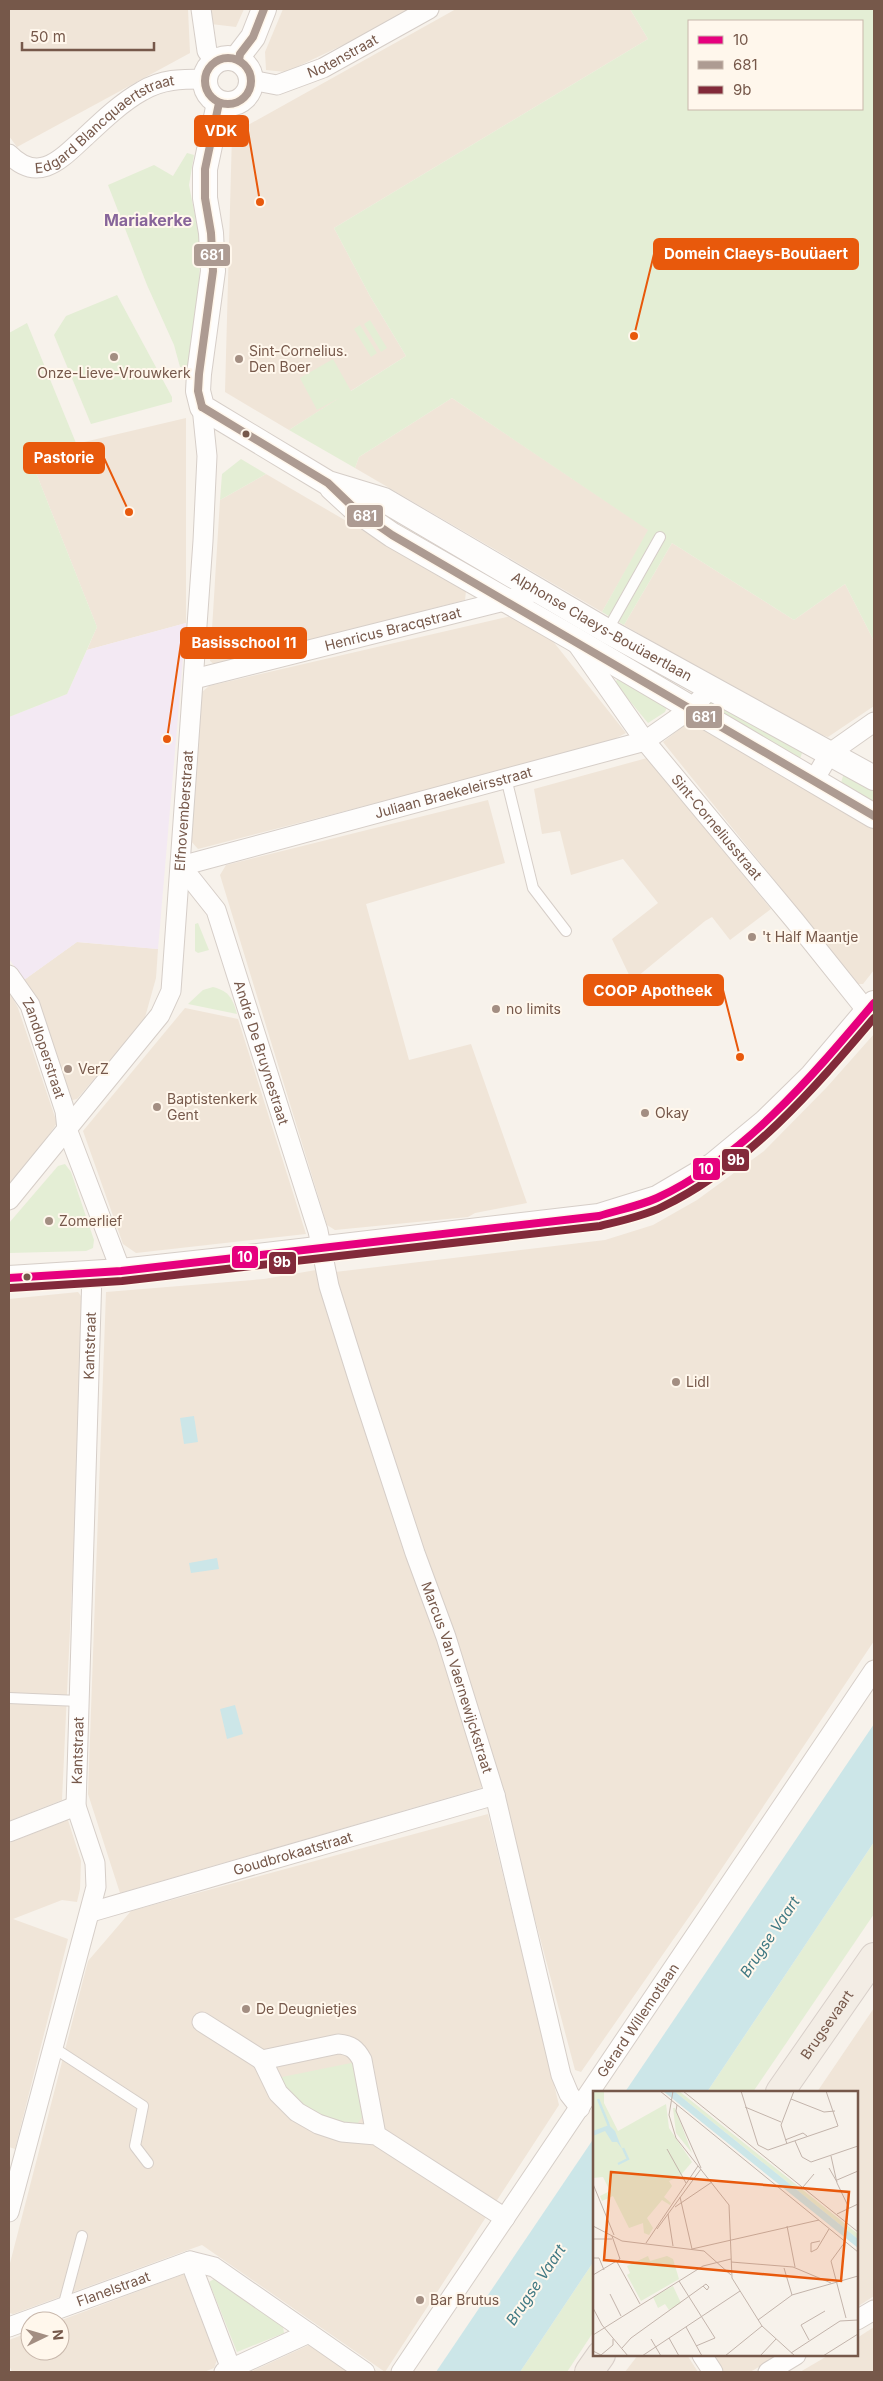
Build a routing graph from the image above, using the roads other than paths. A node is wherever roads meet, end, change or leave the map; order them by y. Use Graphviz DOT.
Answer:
graph roads {
  1 [pos="201,9"];
  2 [pos="264,9"];
  3 [pos="428,9"];
  4 [pos="210,70"];
  5 [pos="245,70"];
  6 [pos="219,103"];
  7 [pos="9,154"];
  8 [pos="202,407"];
  9 [pos="328,483"];
  10 [pos="660,537"];
  11 [pos="539,590"];
  12 [pos="504,601"];
  13 [pos="607,630"];
  14 [pos="572,638"];
  15 [pos="194,679"];
  16 [pos="710,688"];
  17 [pos="692,708"];
  18 [pos="874,722"];
  19 [pos="645,741"];
  20 [pos="830,753"];
  21 [pos="506,778"];
  22 [pos="874,778"];
  23 [pos="814,780"];
  24 [pos="874,816"];
  25 [pos="181,866"];
  26 [pos="566,931"];
  27 [pos="9,975"];
  28 [pos="870,1007"];
  29 [pos="67,1129"];
  30 [pos="9,1200"];
  31 [pos="322,1250"];
  32 [pos="121,1271"];
  33 [pos="92,1273"];
  34 [pos="9,1278"];
  35 [pos="874,1670"];
  36 [pos="9,1698"];
  37 [pos="79,1701"];
  38 [pos="495,1795"];
  39 [pos="76,1806"];
  40 [pos="9,1832"];
  41 [pos="91,1912"];
  42 [pos="874,1957"];
  43 [pos="202,2022"];
  44 [pos="54,2048"];
  45 [pos="262,2060"];
  46 [pos="781,2091"];
  47 [pos="580,2108"];
  48 [pos="376,2135"];
  49 [pos="148,2163"];
  50 [pos="9,2212"];
  51 [pos="505,2218"];
  52 [pos="82,2236"];
  53 [pos="190,2261"];
  54 [pos="63,2307"];
  55 [pos="874,2310"];
  56 [pos="858,2319"];
  57 [pos="9,2327"];
  58 [pos="309,2333"];
  59 [pos="601,2356"];
  60 [pos="703,2356"];
  61 [pos="794,2356"];
  62 [pos="227,2371"];
  63 [pos="365,2372"];
  64 [pos="401,2372"];
  65 [pos="589,2372"];
  66 [pos="714,2372"];
  67 [pos="768,2372"];
  1 -- 4 [label="street"];
  2 -- 5 [label="street"];
  3 -- 5 [label="street, Notenstraat"];
  4 -- 5 [label="street"];
  4 -- 6 [label="street"];
  4 -- 7 [label="street, Edgard Blancquaertstraat"];
  5 -- 6 [label="street"];
  6 -- 8 [label="street"];
  8 -- 9 [label="street, Alphonse Claeys-Bouüaertlaan"];
  8 -- 15 [label="street, Elfnovemberstraat"];
  9 -- 11 [label="street, Alphonse Claeys-Bouüaertlaan"];
  9 -- 12 [label="street, Alphonse Claeys-Bouüaertlaan"];
  10 -- 13 [label="lane"];
  11 -- 12 [label="street, Henricus Bracqstraat"];
  11 -- 13 [label="street, Alphonse Claeys-Bouüaertlaan"];
  12 -- 14 [label="street, Alphonse Claeys-Bouüaertlaan"];
  12 -- 15 [label="street, Henricus Bracqstraat"];
  13 -- 16 [label="street, Alphonse Claeys-Bouüaertlaan"];
  14 -- 17 [label="street, Alphonse Claeys-Bouüaertlaan"];
  14 -- 19 [label="street, Sint-Corneliusstraat"];
  15 -- 25 [label="street, Elfnovemberstraat"];
  16 -- 17 [label="street, Juliaan Braekeleirsstraat"];
  16 -- 20 [label="street, Alphonse Claeys-Bouüaertlaan"];
  17 -- 19 [label="street, Juliaan Braekeleirsstraat"];
  17 -- 23 [label="street, Alphonse Claeys-Bouüaertlaan"];
  18 -- 20 [label="street"];
  19 -- 21 [label="street, Juliaan Braekeleirsstraat"];
  19 -- 28 [label="street, Sint-Corneliusstraat"];
  20 -- 22 [label="street, Alphonse Claeys-Bouüaertlaan"];
  20 -- 23 [label="street"];
  21 -- 25 [label="street, Juliaan Braekeleirsstraat"];
  21 -- 26 [label="lane"];
  23 -- 24 [label="street, Alphonse Claeys-Bouüaertlaan"];
  25 -- 29 [label="street, Elfnovemberstraat"];
  25 -- 31 [label="street, André De Bruynestraat"];
  27 -- 29 [label="street, Zandloperstraat"];
  28 -- 31 [label="street"];
  29 -- 30 [label="street, Elfnovemberstraat"];
  29 -- 32 [label="street, Zandloperstraat"];
  31 -- 32 [label="street"];
  31 -- 38 [label="street, Marcus Van Vaernewijckstraat"];
  32 -- 33 [label="street"];
  33 -- 34 [label="street"];
  33 -- 37 [label="street, Kantstraat"];
  35 -- 47 [label="street, Gérard Willemotlaan"];
  36 -- 37 [label="lane"];
  37 -- 39 [label="street, Kantstraat"];
  38 -- 41 [label="street, Goudbrokaatstraat"];
  38 -- 47 [label="street, Marcus Van Vaernewijckstraat"];
  39 -- 40 [label="street"];
  39 -- 41 [label="street, Kantstraat"];
  41 -- 44 [label="street, Kantstraat"];
  42 -- 46 [label="main road, Brugsevaart"];
  43 -- 45 [label="street"];
  44 -- 49 [label="lane"];
  44 -- 50 [label="street, Kantstraat"];
  45 -- 48 [label="street"];
  45 -- 48 [label="street"];
  47 -- 51 [label="street, Gérard Willemotlaan"];
  48 -- 51 [label="street"];
  51 -- 64 [label="street, Gérard Willemotlaan"];
  52 -- 54 [label="lane"];
  53 -- 54 [label="street, Flanelstraat"];
  53 -- 58 [label="street"];
  53 -- 62 [label="street"];
  54 -- 57 [label="street, Flanelstraat"];
  55 -- 56 [label="street"];
  58 -- 62 [label="street"];
  58 -- 63 [label="street"];
  59 -- 65 [label="main road"];
  60 -- 66 [label="street"];
  61 -- 67 [label="street"];
}
